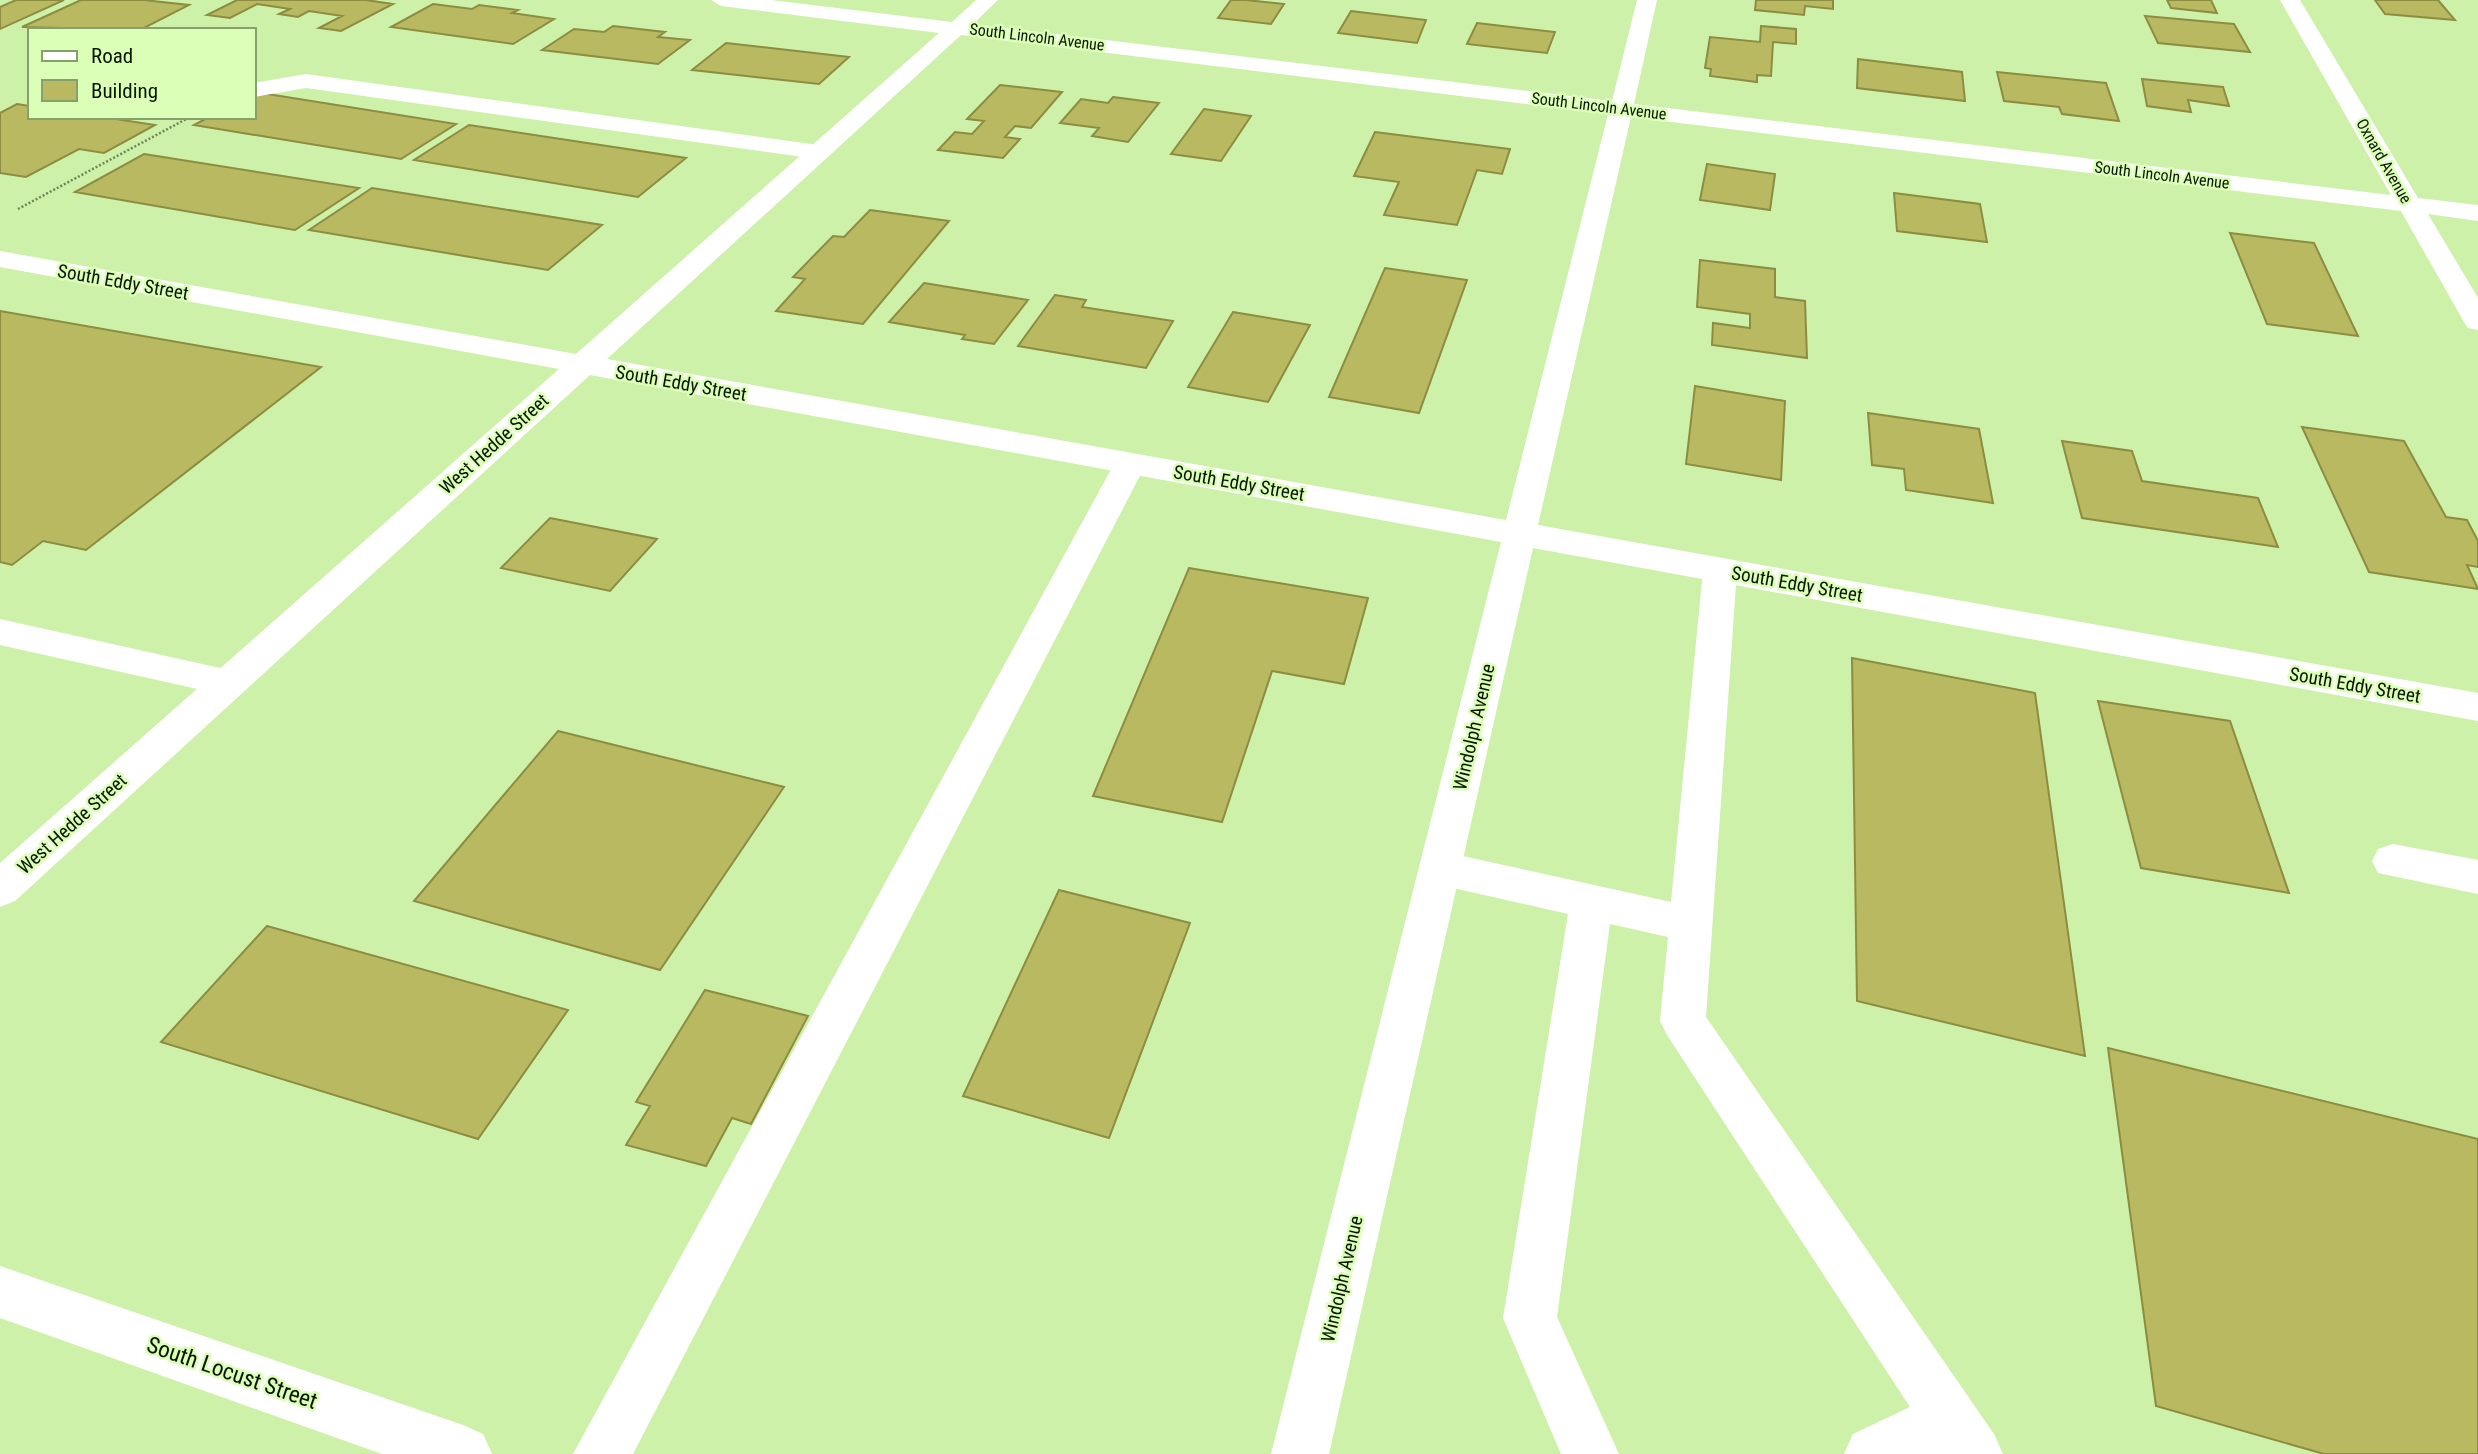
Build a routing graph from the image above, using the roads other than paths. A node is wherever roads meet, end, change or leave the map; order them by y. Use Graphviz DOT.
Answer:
graph roads {
  1 [pos="721,0"];
  2 [pos="988,0"];
  3 [pos="1647,0"];
  4 [pos="2290,0"];
  5 [pos="957,27"];
  6 [pos="256,90"];
  7 [pos="1621,108"];
  8 [pos="818,152"];
  9 [pos="2410,205"];
  10 [pos="2478,213"];
  11 [pos="0,259"];
  12 [pos="2478,322"];
  13 [pos="582,365"];
  14 [pos="1130,464"];
  15 [pos="1520,534"];
  16 [pos="1720,570"];
  17 [pos="0,632"];
  18 [pos="229,683"];
  19 [pos="2478,707"];
  20 [pos="2393,861"];
  21 [pos="1440,868"];
  22 [pos="2478,877"];
  23 [pos="0,889"];
  24 [pos="1591,902"];
  25 [pos="1690,924"];
  26 [pos="0,1292"];
  27 [pos="1962,1435"];
  28 [pos="463,1454"];
  29 [pos="603,1454"];
  30 [pos="1300,1454"];
  31 [pos="1590,1454"];
  32 [pos="1873,1454"];
  1 -- 5 [label="street, South Lincoln Avenue"];
  2 -- 5 [label="street, West Hedde Street"];
  3 -- 7 [label="street, Windolph Avenue"];
  4 -- 9 [label="street, Oxnard Avenue"];
  5 -- 7 [label="street, South Lincoln Avenue"];
  5 -- 8 [label="street, West Hedde Street"];
  6 -- 8 [label="street"];
  7 -- 9 [label="street, South Lincoln Avenue"];
  7 -- 15 [label="street, Windolph Avenue"];
  8 -- 13 [label="street, West Hedde Street"];
  9 -- 10 [label="street, South Lincoln Avenue"];
  9 -- 12 [label="street, Oxnard Avenue"];
  11 -- 13 [label="street, South Eddy Street"];
  13 -- 14 [label="street, South Eddy Street"];
  13 -- 18 [label="street, West Hedde Street"];
  14 -- 15 [label="street, South Eddy Street"];
  14 -- 29 [label="street"];
  15 -- 16 [label="street, South Eddy Street"];
  15 -- 21 [label="street, Windolph Avenue"];
  16 -- 19 [label="street, South Eddy Street"];
  16 -- 25 [label="street"];
  17 -- 18 [label="street"];
  18 -- 23 [label="street, West Hedde Street"];
  20 -- 22 [label="street"];
  21 -- 24 [label="street"];
  21 -- 30 [label="street, Windolph Avenue"];
  24 -- 25 [label="street"];
  24 -- 31 [label="street"];
  25 -- 27 [label="street"];
  26 -- 28 [label="street, South Locust Street"];
  27 -- 32 [label="street"];
}
